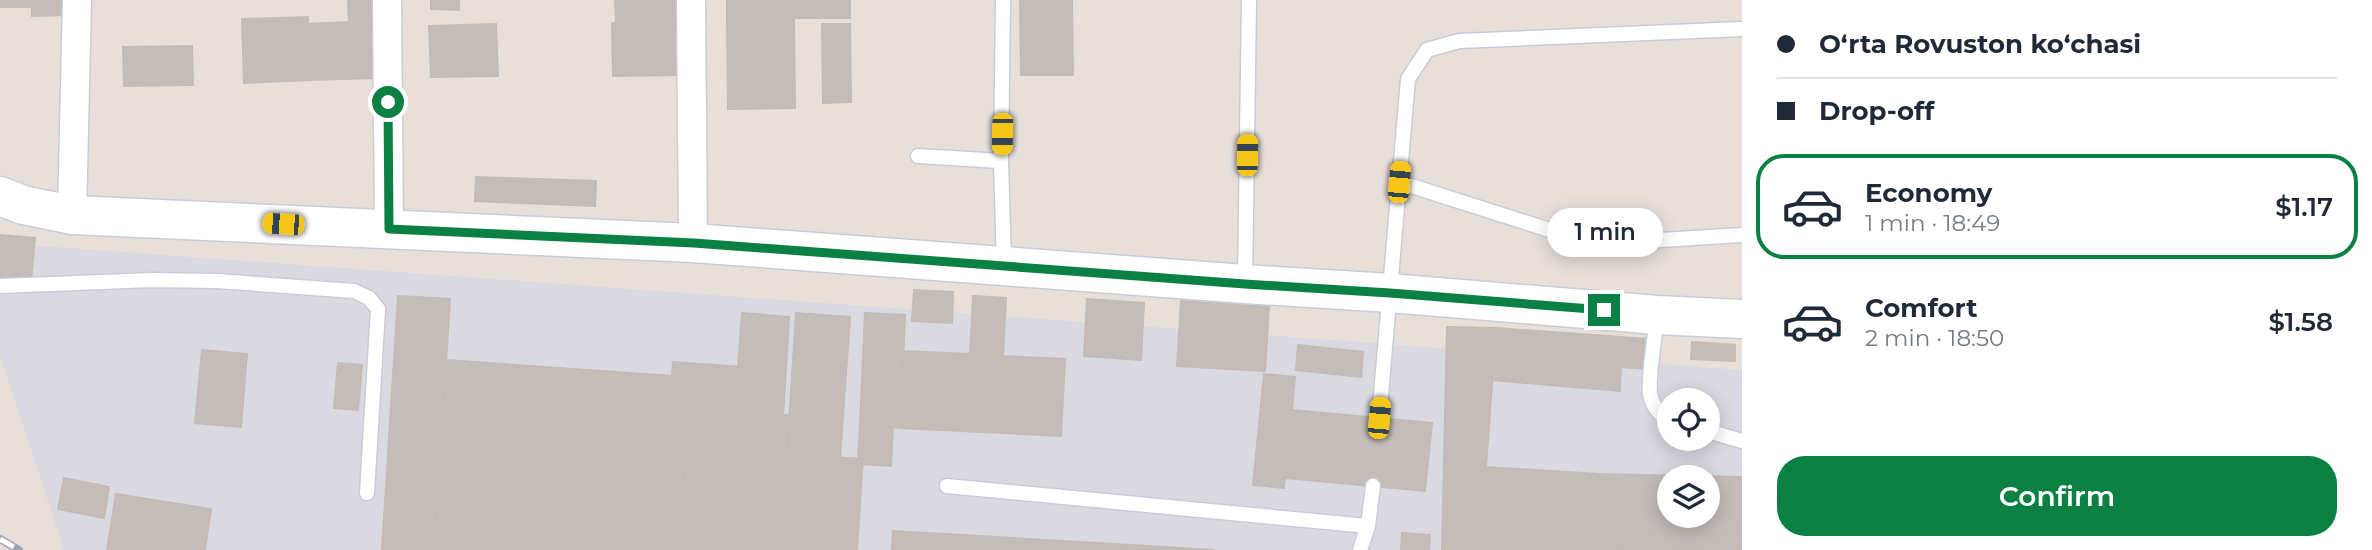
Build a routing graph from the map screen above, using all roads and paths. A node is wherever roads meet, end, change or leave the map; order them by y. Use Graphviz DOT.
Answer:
graph roads {
  1 [pos="77,0"];
  2 [pos="387,0"];
  3 [pos="691,0"];
  4 [pos="1003,0"];
  5 [pos="1249,0"];
  6 [pos="1742,29"];
  7 [pos="918,156"];
  8 [pos="1001,161"];
  9 [pos="1399,182"];
  10 [pos="0,195"];
  11 [pos="72,215"];
  12 [pos="389,229"];
  13 [pos="1742,235"];
  14 [pos="694,243"];
  15 [pos="990,270"];
  16 [pos="1245,284"];
  17 [pos="0,286"];
  18 [pos="1390,293"];
  19 [pos="1657,315"];
  20 [pos="1742,319"];
  21 [pos="1657,410"];
  22 [pos="1379,418"];
  23 [pos="1720,435"];
  24 [pos="1742,441"];
  25 [pos="947,486"];
  26 [pos="1373,486"];
  27 [pos="368,492"];
  28 [pos="1368,526"];
  29 [pos="1360,550"];
  1 -- 11 [label="street"];
  2 -- 12 [label="street"];
  3 -- 14 [label="street"];
  4 -- 8 [label="lane"];
  5 -- 16 [label="lane"];
  6 -- 9 [label="lane"];
  7 -- 8 [label="lane"];
  8 -- 15 [label="lane"];
  9 -- 13 [label="lane"];
  9 -- 18 [label="lane"];
  10 -- 11 [label="street"];
  11 -- 12 [label="street"];
  12 -- 14 [label="street"];
  14 -- 15 [label="street"];
  15 -- 16 [label="street"];
  16 -- 18 [label="street"];
  17 -- 27 [label="lane"];
  18 -- 19 [label="street"];
  18 -- 22 [label="lane"];
  19 -- 20 [label="street"];
  19 -- 21 [label="lane"];
  23 -- 24 [label="lane"];
  25 -- 28 [label="lane"];
  26 -- 28 [label="lane"];
  28 -- 29 [label="lane"];
}
